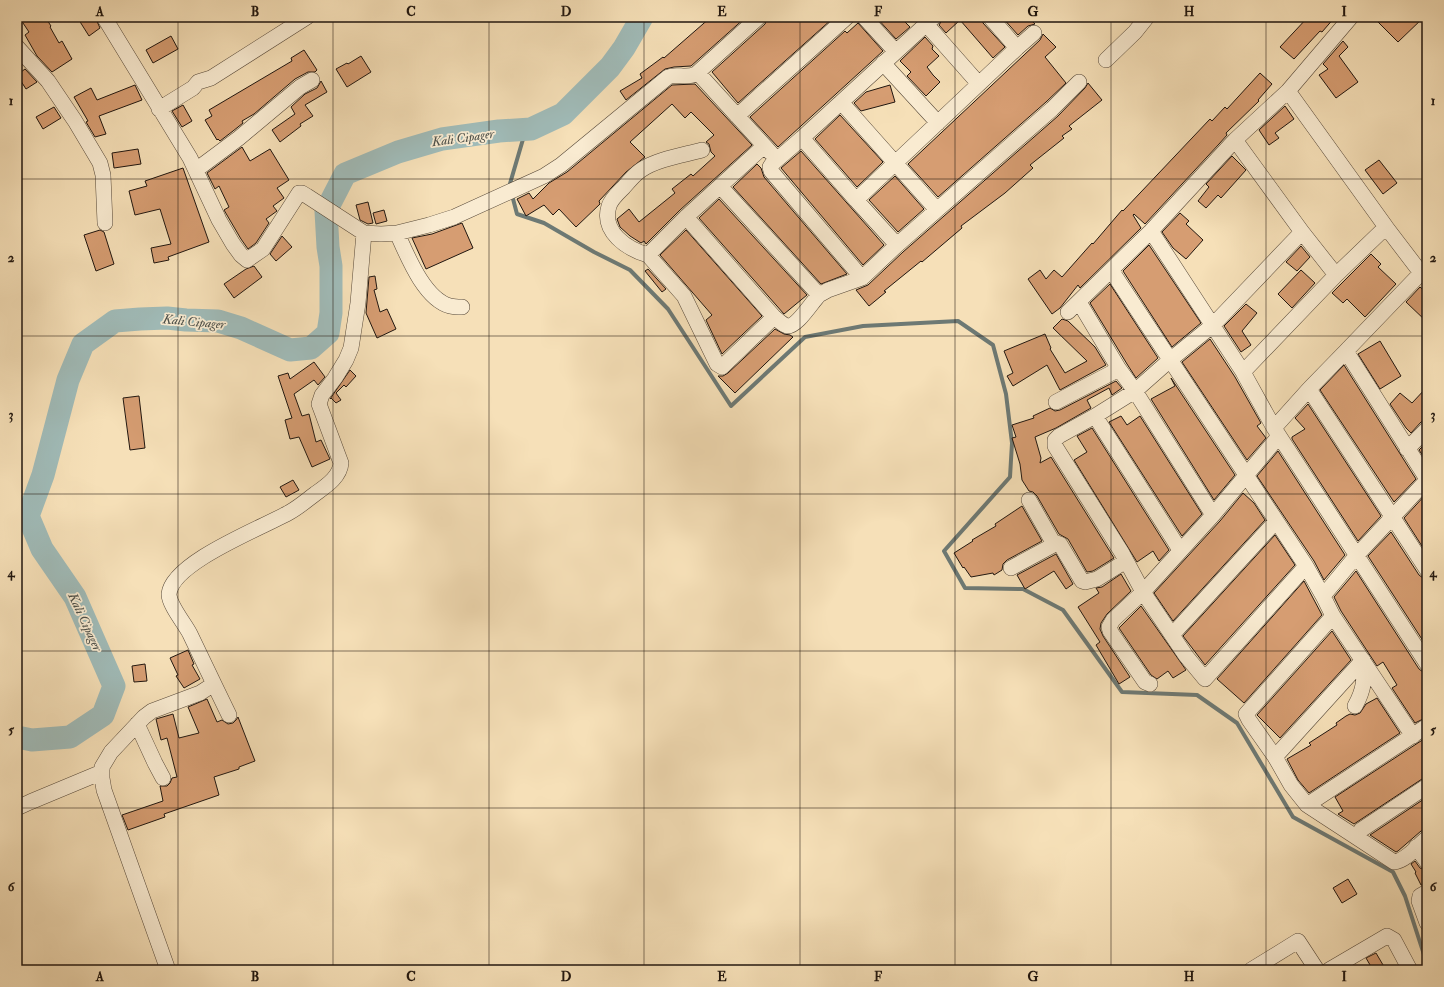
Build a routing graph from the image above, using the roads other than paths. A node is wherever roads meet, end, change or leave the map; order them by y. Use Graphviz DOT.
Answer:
graph roads {
  1 [pos="104,17"];
  2 [pos="307,17"];
  3 [pos="759,17"];
  4 [pos="847,17"];
  5 [pos="864,17"];
  6 [pos="990,17"];
  7 [pos="1147,17"];
  8 [pos="1351,17"];
  9 [pos="930,21"];
  10 [pos="1034,33"];
  11 [pos="17,47"];
  12 [pos="1017,48"];
  13 [pos="896,52"];
  14 [pos="1106,60"];
  15 [pos="883,63"];
  16 [pos="698,73"];
  17 [pos="312,80"];
  18 [pos="1079,82"];
  19 [pos="979,84"];
  20 [pos="1288,91"];
  21 [pos="841,102"];
  22 [pos="160,109"];
  23 [pos="737,116"];
  24 [pos="938,123"];
  25 [pos="802,138"];
  26 [pos="1235,140"];
  27 [pos="764,146"];
  28 [pos="702,150"];
  29 [pos="777,159"];
  30 [pos="895,163"];
  31 [pos="196,170"];
  32 [pos="720,186"];
  33 [pos="856,200"];
  34 [pos="937,210"];
  35 [pos="686,217"];
  36 [pos="105,223"];
  37 [pos="1386,227"];
  38 [pos="1151,231"];
  39 [pos="1302,232"];
  40 [pos="364,233"];
  41 [pos="396,233"];
  42 [pos="897,245"];
  43 [pos="648,255"];
  44 [pos="1110,270"];
  45 [pos="1336,275"];
  46 [pos="1424,276"];
  47 [pos="862,278"];
  48 [pos="819,296"];
  49 [pos="1080,302"];
  50 [pos="462,307"];
  51 [pos="1068,312"];
  52 [pos="774,317"];
  53 [pos="1213,325"];
  54 [pos="1346,351"];
  55 [pos="1170,360"];
  56 [pos="1119,369"];
  57 [pos="1243,372"];
  58 [pos="1309,389"];
  59 [pos="1135,391"];
  60 [pos="1056,402"];
  61 [pos="1096,416"];
  62 [pos="1427,429"];
  63 [pos="1277,432"];
  64 [pos="1407,449"];
  65 [pos="1246,476"];
  66 [pos="1427,480"];
  67 [pos="1028,500"];
  68 [pos="1213,515"];
  69 [pos="1392,518"];
  70 [pos="1276,521"];
  71 [pos="1054,544"];
  72 [pos="1180,550"];
  73 [pos="1357,555"];
  74 [pos="1126,561"];
  75 [pos="1306,566"];
  76 [pos="1011,568"];
  77 [pos="1427,570"];
  78 [pos="1143,592"];
  79 [pos="1323,596"];
  80 [pos="1334,616"];
  81 [pos="1172,635"];
  82 [pos="1363,660"];
  83 [pos="1427,664"];
  84 [pos="214,684"];
  85 [pos="1150,684"];
  86 [pos="1355,706"];
  87 [pos="229,715"];
  88 [pos="137,724"];
  89 [pos="1427,726"];
  90 [pos="1413,736"];
  91 [pos="1275,757"];
  92 [pos="94,776"];
  93 [pos="163,778"];
  94 [pos="1427,786"];
  95 [pos="1307,805"];
  96 [pos="17,808"];
  97 [pos="1356,837"];
  98 [pos="1422,842"];
  99 [pos="1427,862"];
  100 [pos="1427,892"];
  101 [pos="1427,923"];
  102 [pos="1346,966"];
  103 [pos="168,970"];
  104 [pos="1251,970"];
  105 [pos="1317,970"];
  106 [pos="1329,970"];
  107 [pos="1410,970"];
  1 -- 22 [label="street"];
  2 -- 22 [label="street"];
  3 -- 16 [label="street"];
  4 -- 23 [label="street"];
  5 -- 13 [label="street"];
  6 -- 12 [label="street"];
  7 -- 14 [label="street"];
  8 -- 20 [label="street"];
  9 -- 13 [label="street"];
  9 -- 19 [label="street"];
  10 -- 12 [label="street"];
  11 -- 36 [label="street"];
  12 -- 19 [label="street"];
  13 -- 15 [label="street"];
  15 -- 21 [label="street"];
  15 -- 24 [label="street"];
  16 -- 23 [label="street"];
  16 -- 41 [label="street"];
  17 -- 31 [label="street"];
  18 -- 34 [label="street"];
  19 -- 24 [label="street"];
  20 -- 26 [label="street"];
  20 -- 37 [label="street"];
  21 -- 25 [label="street"];
  21 -- 30 [label="street"];
  22 -- 31 [label="street"];
  23 -- 27 [label="street"];
  24 -- 30 [label="street"];
  25 -- 29 [label="street"];
  25 -- 33 [label="street"];
  26 -- 38 [label="street"];
  26 -- 39 [label="street"];
  27 -- 29 [label="street"];
  27 -- 32 [label="street"];
  28 -- 43 [label="street"];
  29 -- 47 [label="street"];
  30 -- 33 [label="street"];
  30 -- 34 [label="street"];
  31 -- 40 [label="street"];
  32 -- 35 [label="street"];
  32 -- 48 [label="street"];
  33 -- 42 [label="street"];
  34 -- 42 [label="street"];
  35 -- 43 [label="street"];
  35 -- 52 [label="street"];
  37 -- 45 [label="street"];
  37 -- 46 [label="street"];
  38 -- 44 [label="street"];
  38 -- 53 [label="street"];
  39 -- 45 [label="street"];
  39 -- 53 [label="street"];
  40 -- 41 [label="street"];
  40 -- 84 [label="street"];
  41 -- 50 [label="street"];
  42 -- 47 [label="street"];
  43 -- 52 [label="street"];
  44 -- 49 [label="street"];
  44 -- 55 [label="street"];
  45 -- 57 [label="street"];
  46 -- 54 [label="street"];
  47 -- 48 [label="street"];
  48 -- 52 [label="street"];
  49 -- 51 [label="street"];
  49 -- 56 [label="street"];
  53 -- 55 [label="street"];
  53 -- 57 [label="street"];
  54 -- 58 [label="street"];
  54 -- 64 [label="street"];
  55 -- 59 [label="street"];
  55 -- 65 [label="street"];
  56 -- 59 [label="street"];
  56 -- 60 [label="street"];
  57 -- 63 [label="street"];
  58 -- 63 [label="street"];
  58 -- 69 [label="street"];
  59 -- 61 [label="street"];
  59 -- 68 [label="street"];
  61 -- 72 [label="street"];
  61 -- 74 [label="street"];
  62 -- 64 [label="street"];
  63 -- 65 [label="street"];
  63 -- 73 [label="street"];
  64 -- 66 [label="street"];
  65 -- 68 [label="street"];
  65 -- 70 [label="street"];
  66 -- 69 [label="street"];
  67 -- 71 [label="street"];
  68 -- 72 [label="street"];
  69 -- 73 [label="street"];
  69 -- 77 [label="street"];
  70 -- 75 [label="street"];
  70 -- 81 [label="street"];
  71 -- 74 [label="street"];
  71 -- 76 [label="street"];
  72 -- 78 [label="street"];
  73 -- 79 [label="street"];
  73 -- 83 [label="street"];
  74 -- 78 [label="street"];
  75 -- 79 [label="street"];
  75 -- 81 [label="street"];
  78 -- 81 [label="street"];
  78 -- 85 [label="street"];
  79 -- 80 [label="street"];
  80 -- 82 [label="street"];
  80 -- 91 [label="street"];
  82 -- 86 [label="street"];
  82 -- 90 [label="street"];
  82 -- 91 [label="street"];
  84 -- 87 [label="street"];
  84 -- 88 [label="street"];
  88 -- 92 [label="street"];
  88 -- 93 [label="street"];
  89 -- 90 [label="street"];
  90 -- 95 [label="street"];
  91 -- 95 [label="street"];
  92 -- 96 [label="street"];
  92 -- 103 [label="street"];
  94 -- 97 [label="street"];
  95 -- 97 [label="street"];
  97 -- 98 [label="street"];
  98 -- 99 [label="street"];
  100 -- 101 [label="street"];
  102 -- 106 [label="street"];
  102 -- 107 [label="street"];
  104 -- 105 [label="street"];
}
